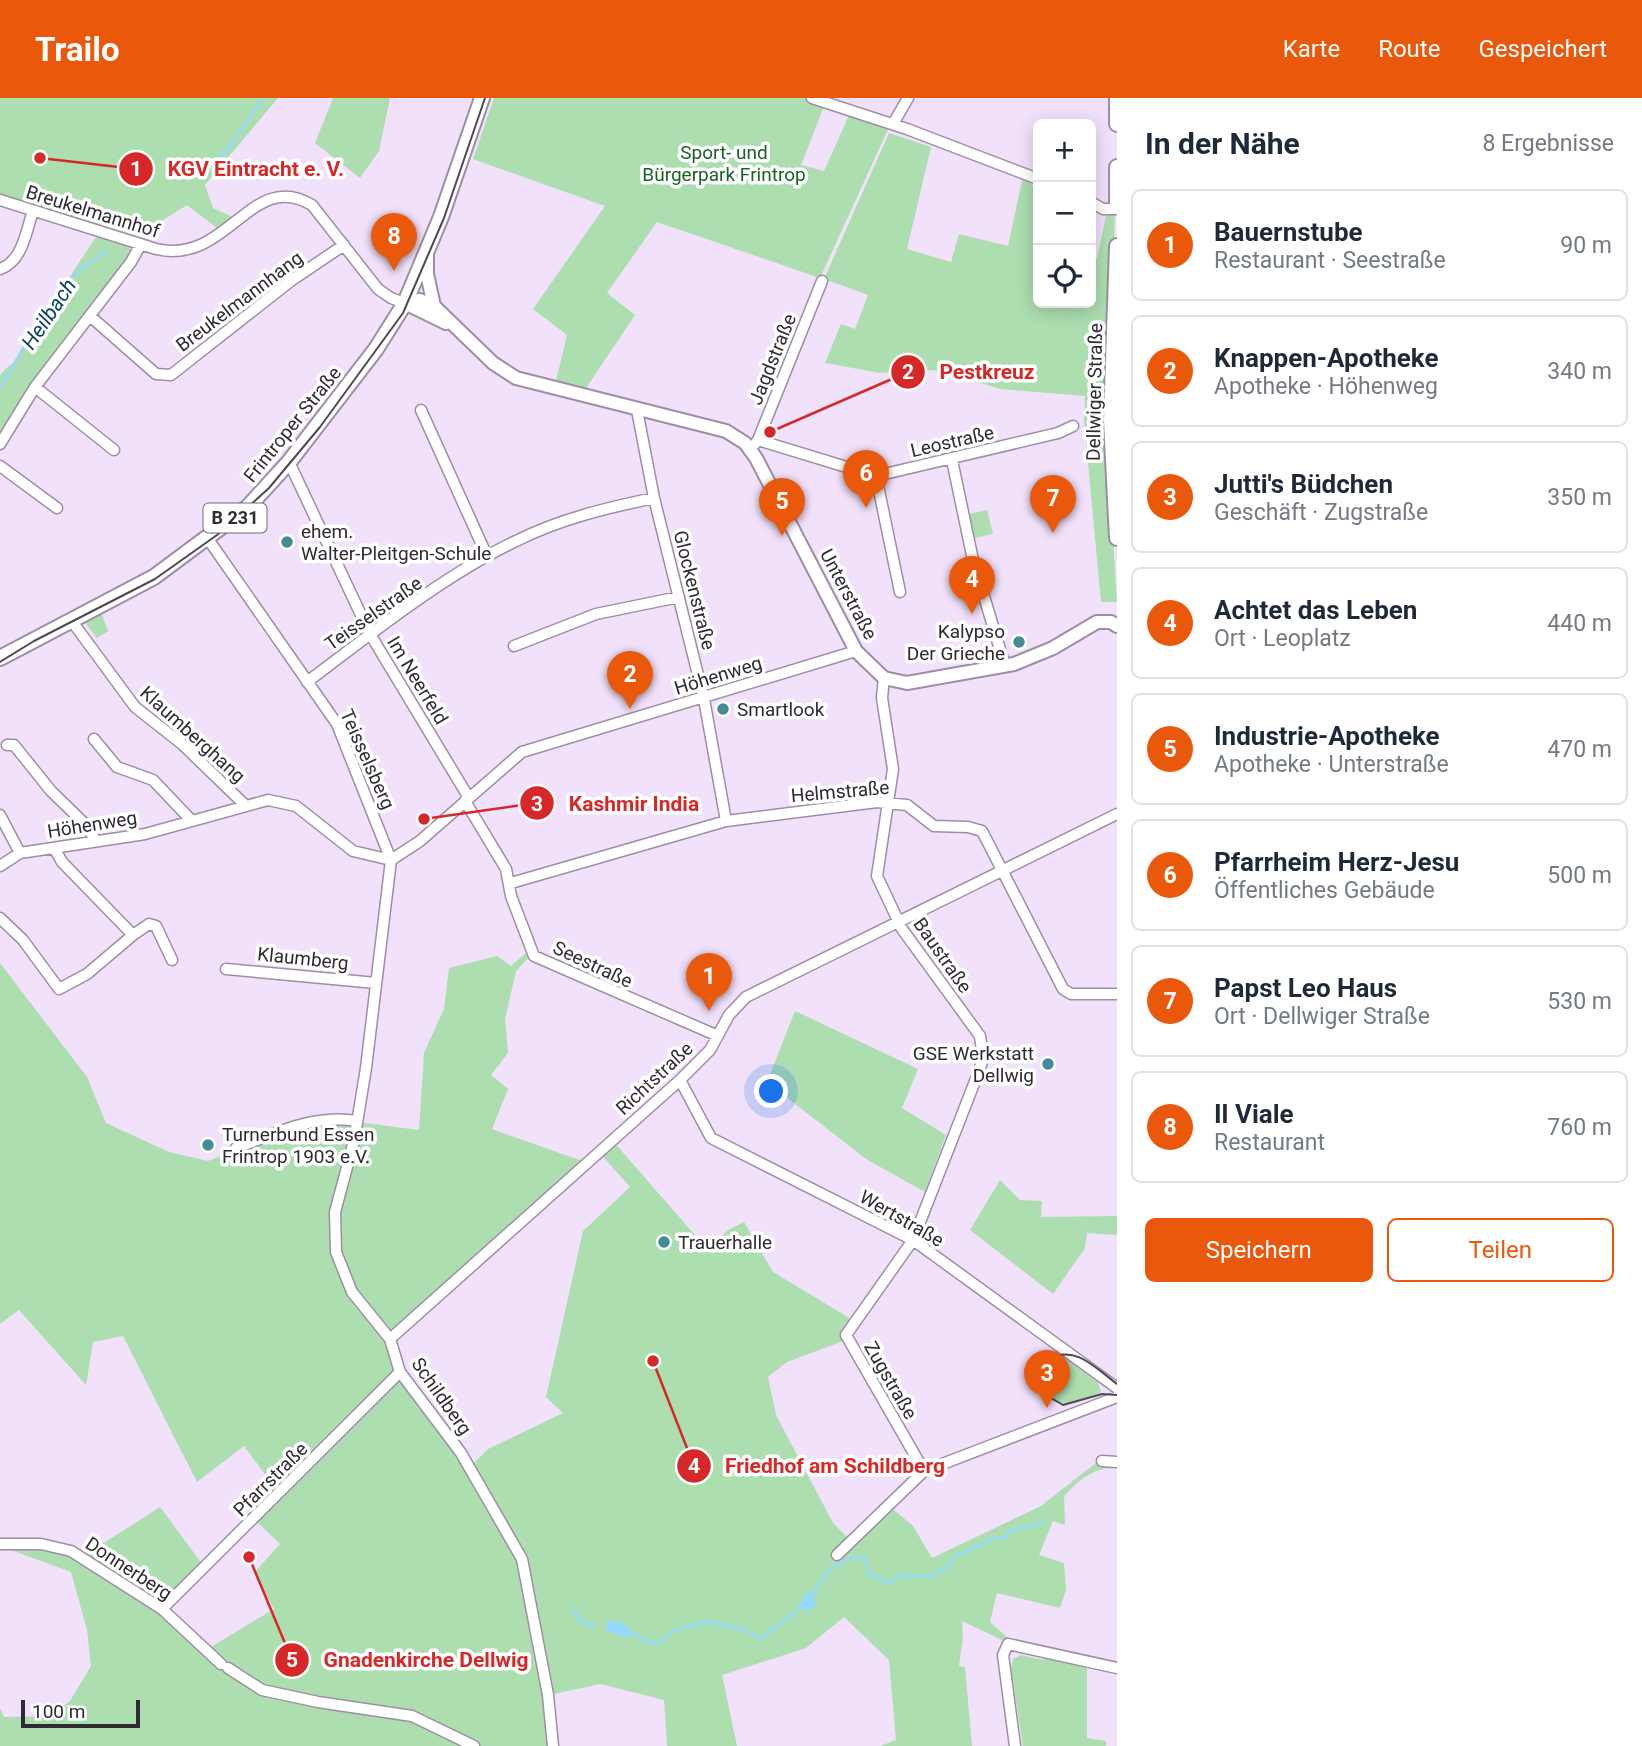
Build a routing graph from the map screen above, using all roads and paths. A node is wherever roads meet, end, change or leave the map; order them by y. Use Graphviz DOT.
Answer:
graph roads {
  1 [pos="482,98"];
  2 [pos="812,98"];
  3 [pos="908,98"];
  4 [pos="1117,98"];
  5 [pos="892,124"];
  6 [pos="1117,124"];
  7 [pos="1117,167"];
  8 [pos="1033,176"];
  9 [pos="0,200"];
  10 [pos="1096,205"];
  11 [pos="1117,206"];
  12 [pos="33,211"];
  13 [pos="141,244"];
  14 [pos="344,246"];
  15 [pos="1117,246"];
  16 [pos="427,254"];
  17 [pos="0,269"];
  18 [pos="822,281"];
  19 [pos="405,303"];
  20 [pos="434,306"];
  21 [pos="90,316"];
  22 [pos="449,324"];
  23 [pos="35,387"];
  24 [pos="421,410"];
  25 [pos="637,410"];
  26 [pos="1114,419"];
  27 [pos="1073,426"];
  28 [pos="0,444"];
  29 [pos="754,444"];
  30 [pos="114,450"];
  31 [pos="952,460"];
  32 [pos="289,462"];
  33 [pos="0,466"];
  34 [pos="876,476"];
  35 [pos="654,498"];
  36 [pos="57,508"];
  37 [pos="1117,538"];
  38 [pos="208,539"];
  39 [pos="486,556"];
  40 [pos="900,592"];
  41 [pos="679,597"];
  42 [pos="71,620"];
  43 [pos="1117,626"];
  44 [pos="370,634"];
  45 [pos="514,646"];
  46 [pos="856,651"];
  47 [pos="0,659"];
  48 [pos="1005,666"];
  49 [pos="884,678"];
  50 [pos="307,682"];
  51 [pos="704,699"];
  52 [pos="94,739"];
  53 [pos="7,745"];
  54 [pos="467,800"];
  55 [pos="888,801"];
  56 [pos="244,804"];
  57 [pos="1117,814"];
  58 [pos="0,815"];
  59 [pos="192,821"];
  60 [pos="726,821"];
  61 [pos="96,841"];
  62 [pos="54,848"];
  63 [pos="20,853"];
  64 [pos="391,860"];
  65 [pos="0,866"];
  66 [pos="1003,869"];
  67 [pos="511,883"];
  68 [pos="0,918"];
  69 [pos="898,922"];
  70 [pos="133,935"];
  71 [pos="172,960"];
  72 [pos="226,969"];
  73 [pos="376,983"];
  74 [pos="1117,995"];
  75 [pos="719,1036"];
  76 [pos="680,1080"];
  77 [pos="357,1121"];
  78 [pos="236,1147"];
  79 [pos="913,1240"];
  80 [pos="390,1339"];
  81 [pos="400,1372"];
  82 [pos="1117,1388"];
  83 [pos="1117,1397"];
  84 [pos="1102,1461"];
  85 [pos="1117,1461"];
  86 [pos="924,1471"];
  87 [pos="0,1544"];
  88 [pos="837,1555"];
  89 [pos="162,1609"];
  90 [pos="1117,1668"];
  91 [pos="474,1746"];
  92 [pos="553,1746"];
  93 [pos="1015,1746"];
  1 -- 16 [label="main road, Frintroper Straße / B 231"];
  2 -- 5 [label="street"];
  3 -- 5 [label="street"];
  4 -- 6 [label="main road"];
  5 -- 8 [label="street"];
  7 -- 11 [label="main road"];
  9 -- 12 [label="street, Breukelmannhof"];
  10 -- 11 [label="street"];
  12 -- 13 [label="street, Breukelmannhof"];
  12 -- 17 [label="street"];
  13 -- 14 [label="street, Breukelmannhof"];
  13 -- 21 [label="street"];
  14 -- 19 [label="street, Breukelmannhof"];
  14 -- 21 [label="street, Breukelmannhang"];
  15 -- 26 [label="main road, Dellwiger Straße"];
  16 -- 19 [label="main road, Frintroper Straße / B 231"];
  16 -- 20 [label="street"];
  18 -- 29 [label="street, Jagdstraße"];
  19 -- 20 [label="street"];
  19 -- 22 [label="street"];
  19 -- 32 [label="main road, Frintroper Straße / B 231"];
  20 -- 22 [label="street"];
  21 -- 23 [label="street"];
  22 -- 25 [label="street"];
  23 -- 28 [label="street"];
  23 -- 30 [label="street"];
  24 -- 39 [label="street"];
  25 -- 29 [label="street"];
  25 -- 35 [label="street, Glockenstraße"];
  26 -- 37 [label="main road, Dellwiger Straße"];
  27 -- 31 [label="street, Leostraße"];
  29 -- 34 [label="street, Leostraße"];
  29 -- 46 [label="street, Unterstraße"];
  31 -- 34 [label="street, Leostraße"];
  31 -- 48 [label="street"];
  32 -- 38 [label="main road, Frintroper Straße / B 231"];
  32 -- 44 [label="street, Im Neerfeld"];
  33 -- 36 [label="street"];
  34 -- 40 [label="street"];
  35 -- 39 [label="street, Teisselstraße"];
  35 -- 41 [label="street, Glockenstraße"];
  38 -- 42 [label="main road, Frintroper Straße / B 231"];
  38 -- 50 [label="street, Teisselsberg"];
  39 -- 44 [label="street, Teisselstraße"];
  41 -- 45 [label="street"];
  41 -- 51 [label="street, Glockenstraße"];
  42 -- 47 [label="main road, Frintroper Straße / B 231"];
  42 -- 56 [label="street, Klaumberghang"];
  43 -- 48 [label="street"];
  44 -- 50 [label="street, Teisselstraße"];
  44 -- 54 [label="street, Im Neerfeld"];
  46 -- 49 [label="street, Unterstraße"];
  46 -- 51 [label="street, Höhenweg"];
  48 -- 49 [label="street"];
  49 -- 55 [label="street, Baustraße"];
  50 -- 64 [label="street, Teisselsberg"];
  51 -- 54 [label="street, Höhenweg"];
  51 -- 60 [label="street, Glockenstraße"];
  52 -- 59 [label="street"];
  53 -- 61 [label="street"];
  54 -- 64 [label="street, Höhenweg"];
  54 -- 67 [label="street, Seestraße"];
  55 -- 60 [label="street, Helmstraße"];
  55 -- 66 [label="street, Helmstraße"];
  55 -- 69 [label="street, Baustraße"];
  56 -- 59 [label="street, Höhenweg"];
  56 -- 64 [label="street, Höhenweg"];
  57 -- 66 [label="street, Richtstraße"];
  58 -- 63 [label="street"];
  59 -- 61 [label="street, Höhenweg"];
  60 -- 67 [label="street, Helmstraße"];
  61 -- 62 [label="street, Höhenweg"];
  62 -- 63 [label="street, Höhenweg"];
  62 -- 70 [label="street"];
  63 -- 65 [label="street, Höhenweg"];
  64 -- 73 [label="street, Schildberg"];
  66 -- 69 [label="street, Richtstraße"];
  66 -- 74 [label="street, Helmstraße"];
  67 -- 75 [label="street, Seestraße"];
  68 -- 70 [label="street"];
  69 -- 75 [label="street, Richtstraße"];
  69 -- 79 [label="street, Baustraße"];
  70 -- 71 [label="street"];
  72 -- 73 [label="street, Klaumberg"];
  73 -- 77 [label="street, Schildberg"];
  75 -- 76 [label="street, Richtstraße"];
  76 -- 79 [label="street, Wertstraße"];
  76 -- 80 [label="street, Richtstraße"];
  77 -- 78 [label="street"];
  77 -- 80 [label="street, Schildberg"];
  79 -- 82 [label="street, Wertstraße"];
  79 -- 86 [label="street, Zugstraße"];
  80 -- 81 [label="street, Schildberg"];
  81 -- 89 [label="street, Pfarrstraße"];
  81 -- 92 [label="street, Schildberg"];
  83 -- 86 [label="street"];
  84 -- 85 [label="street"];
  86 -- 88 [label="street"];
  87 -- 89 [label="street, Donnerberg"];
  89 -- 91 [label="street, Donnerberg"];
  90 -- 93 [label="street"];
}
